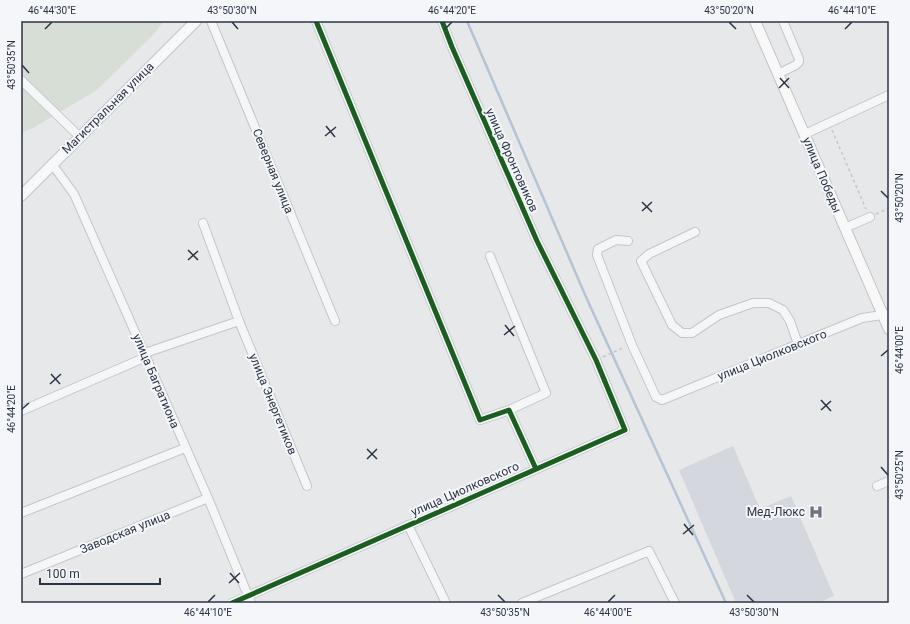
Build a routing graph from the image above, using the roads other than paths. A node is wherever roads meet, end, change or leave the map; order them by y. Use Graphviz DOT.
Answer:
graph roads {
  1 [pos="196,21"];
  2 [pos="211,21"];
  3 [pos="316,21"];
  4 [pos="442,21"];
  5 [pos="757,21"];
  6 [pos="783,21"];
  7 [pos="780,73"];
  8 [pos="21,80"];
  9 [pos="889,95"];
  10 [pos="805,134"];
  11 [pos="79,136"];
  12 [pos="52,164"];
  13 [pos="21,196"];
  14 [pos="870,217"];
  15 [pos="203,223"];
  16 [pos="847,227"];
  17 [pos="695,232"];
  18 [pos="628,241"];
  19 [pos="490,256"];
  20 [pos="568,306"];
  21 [pos="886,315"];
  22 [pos="335,321"];
  23 [pos="239,322"];
  24 [pos="889,325"];
  25 [pos="889,329"];
  26 [pos="798,344"];
  27 [pos="145,355"];
  28 [pos="509,410"];
  29 [pos="21,411"];
  30 [pos="185,448"];
  31 [pos="536,468"];
  32 [pos="889,481"];
  33 [pos="307,486"];
  34 [pos="877,486"];
  35 [pos="208,498"];
  36 [pos="21,513"];
  37 [pos="408,525"];
  38 [pos="21,574"];
  39 [pos="249,600"];
  40 [pos="232,603"];
  41 [pos="446,603"];
  42 [pos="522,603"];
  43 [pos="675,603"];
  1 -- 11 [label="main road, Магистральная улица"];
  2 -- 22 [label="street, Северная улица"];
  3 -- 28 [label="street"];
  4 -- 20 [label="street, улица Фронтовиков"];
  5 -- 7 [label="main road, улица Победы"];
  5 -- 10 [label="main road, улица Победы"];
  6 -- 7 [label="street"];
  7 -- 10 [label="main road, улица Победы"];
  8 -- 11 [label="street"];
  9 -- 10 [label="street"];
  10 -- 16 [label="main road, улица Победы"];
  10 -- 21 [label="main road, улица Победы"];
  11 -- 12 [label="main road, Магистральная улица"];
  12 -- 13 [label="main road, Магистральная улица"];
  12 -- 27 [label="street, улица Багратиона"];
  14 -- 16 [label="street"];
  15 -- 23 [label="street, улица Энергетиков"];
  16 -- 21 [label="main road, улица Победы"];
  17 -- 26 [label="street"];
  18 -- 26 [label="street, улица Циолковского"];
  19 -- 28 [label="street"];
  20 -- 31 [label="street, улица Циолковского"];
  21 -- 24 [label="main road, улица Победы"];
  21 -- 25 [label="main road, улица Победы"];
  21 -- 26 [label="street, улица Циолковского"];
  23 -- 27 [label="street"];
  23 -- 33 [label="street, улица Энергетиков"];
  27 -- 29 [label="street"];
  27 -- 30 [label="street, улица Багратиона"];
  28 -- 31 [label="street"];
  30 -- 35 [label="street, улица Багратиона"];
  30 -- 36 [label="street"];
  31 -- 37 [label="street, улица Циолковского"];
  32 -- 34 [label="street"];
  35 -- 38 [label="street, Заводская улица"];
  35 -- 39 [label="street, улица Багратиона"];
  37 -- 39 [label="street, улица Циолковского"];
  37 -- 41 [label="street"];
  39 -- 40 [label="street, улица Циолковского"];
  42 -- 43 [label="street"];
}
